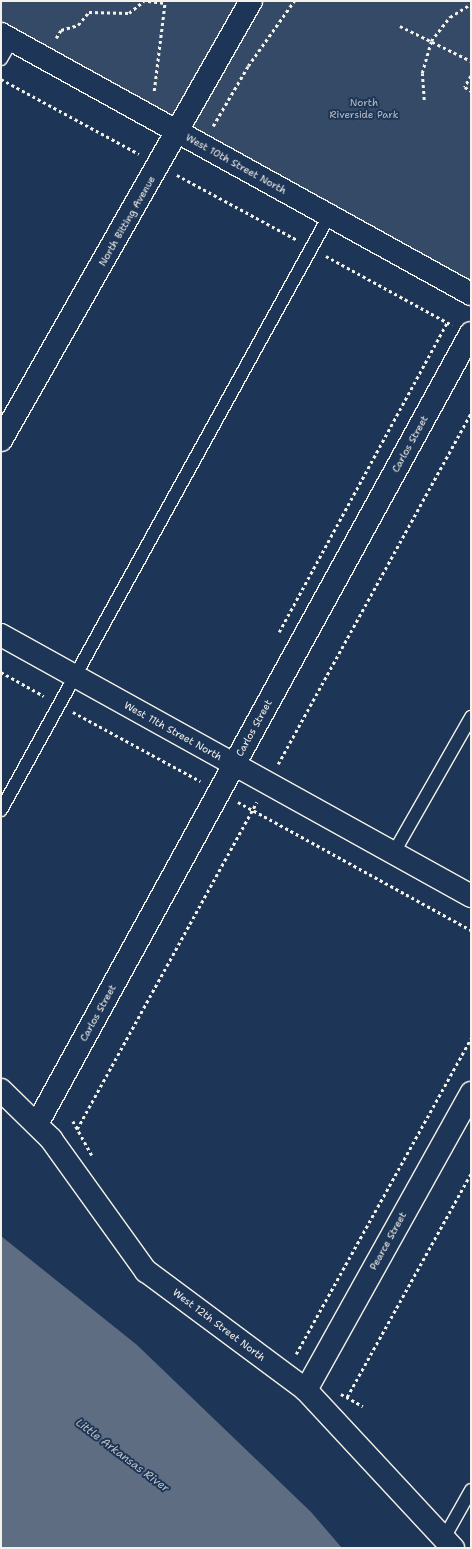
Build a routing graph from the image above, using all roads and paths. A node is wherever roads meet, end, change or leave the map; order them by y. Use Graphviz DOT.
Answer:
graph roads {
  1 [pos="144,1"];
  2 [pos="148,1"];
  3 [pos="251,1"];
  4 [pos="294,1"];
  5 [pos="165,2"];
  6 [pos="471,4"];
  7 [pos="400,26"];
  8 [pos="6,37"];
  9 [pos="431,41"];
  10 [pos="43,57"];
  11 [pos="1,59"];
  12 [pos="471,61"];
  13 [pos="471,76"];
  14 [pos="1,79"];
  15 [pos="471,91"];
  16 [pos="154,92"];
  17 [pos="424,100"];
  18 [pos="178,132"];
  19 [pos="202,145"];
  20 [pos="158,165"];
  21 [pos="329,216"];
  22 [pos="312,248"];
  23 [pos="471,294"];
  24 [pos="470,334"];
  25 [pos="1,440"];
  26 [pos="1,636"];
  27 [pos="77,678"];
  28 [pos="471,717"];
  29 [pos="234,765"];
  30 [pos="1,810"];
  31 [pos="392,854"];
  32 [pos="471,896"];
  33 [pos="471,1038"];
  34 [pos="1,1090"];
  35 [pos="471,1093"];
  36 [pos="73,1121"];
  37 [pos="37,1124"];
  38 [pos="94,1158"];
  39 [pos="471,1173"];
  40 [pos="288,1353"];
  41 [pos="310,1382"];
  42 [pos="347,1397"];
  43 [pos="364,1406"];
  44 [pos="471,1490"];
  45 [pos="449,1543"];
  1 -- 10 [label="path"];
  2 -- 5 [label="path"];
  3 -- 18 [label="street, North Bitting Avenue"];
  4 -- 19 [label="path"];
  5 -- 16 [label="path"];
  6 -- 9 [label="path"];
  7 -- 9 [label="path"];
  8 -- 10 [label="street, West 10th Street North"];
  8 -- 11 [label="lane"];
  9 -- 12 [label="path"];
  9 -- 17 [label="path"];
  10 -- 18 [label="street, West 10th Street North"];
  13 -- 15 [label="path"];
  14 -- 20 [label="path"];
  18 -- 19 [label="street, West 10th Street North"];
  18 -- 20 [label="street, North Bitting Avenue"];
  19 -- 21 [label="street, West 10th Street North"];
  20 -- 22 [label="path"];
  20 -- 25 [label="street, North Bitting Avenue"];
  21 -- 22 [label="lane"];
  21 -- 23 [label="street, West 10th Street North"];
  22 -- 24 [label="path"];
  22 -- 27 [label="lane"];
  24 -- 29 [label="street, Carlos Street"];
  26 -- 27 [label="street, West 11th Street North"];
  27 -- 29 [label="street, West 11th Street North"];
  27 -- 30 [label="lane"];
  28 -- 31 [label="lane"];
  29 -- 31 [label="street, West 11th Street North"];
  29 -- 37 [label="street, Carlos Street"];
  31 -- 32 [label="street, West 11th Street North"];
  33 -- 40 [label="path"];
  34 -- 37 [label="street, West 12th Street North"];
  35 -- 41 [label="street, Pearce Street"];
  36 -- 38 [label="path"];
  37 -- 41 [label="street, West 12th Street North"];
  39 -- 42 [label="path"];
  41 -- 42 [label="path"];
  41 -- 45 [label="street, West 12th Street North"];
  42 -- 43 [label="path"];
  44 -- 45 [label="lane"];
}
